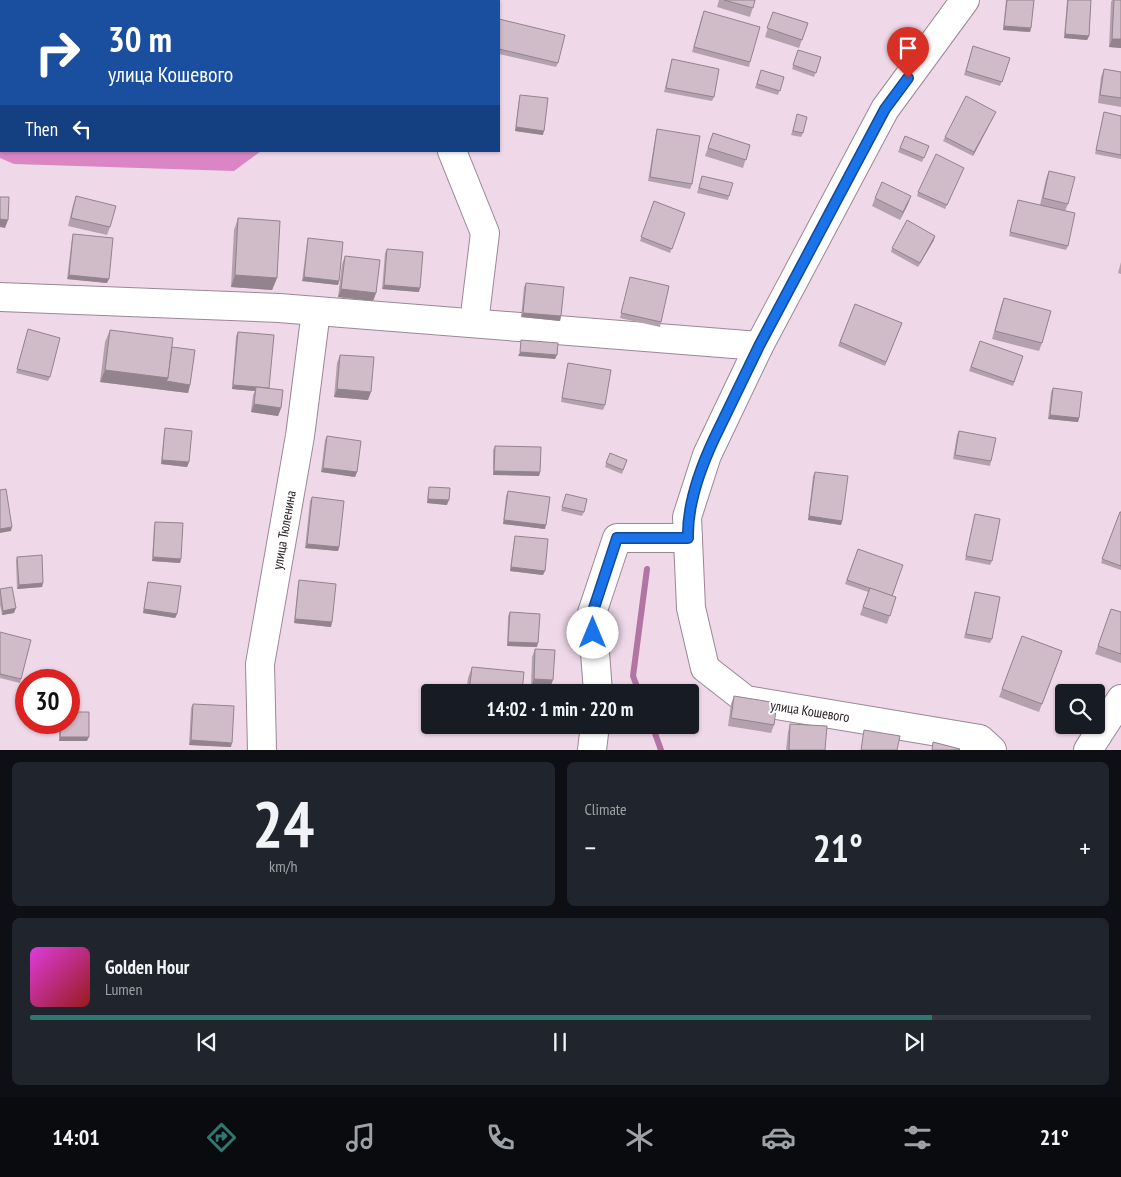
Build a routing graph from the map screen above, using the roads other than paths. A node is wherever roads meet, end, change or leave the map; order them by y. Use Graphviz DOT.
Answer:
graph roads {
  1 [pos="965,0"];
  2 [pos="452,152"];
  3 [pos="0,297"];
  4 [pos="316,311"];
  5 [pos="474,323"];
  6 [pos="759,346"];
  7 [pos="688,538"];
  8 [pos="597,684"];
  9 [pos="1121,699"];
  10 [pos="594,734"];
  11 [pos="262,750"];
  12 [pos="592,750"];
  13 [pos="992,750"];
  14 [pos="1088,750"];
  1 -- 6 [label="street, улица Кошевого"];
  2 -- 5 [label="street"];
  3 -- 4 [label="street"];
  4 -- 5 [label="street"];
  4 -- 11 [label="street, улица Тюленина"];
  5 -- 6 [label="street"];
  6 -- 7 [label="street, улица Кошевого"];
  7 -- 8 [label="street"];
  7 -- 13 [label="street, улица Кошевого"];
  9 -- 14 [label="street"];
  10 -- 12 [label="street"];
}
